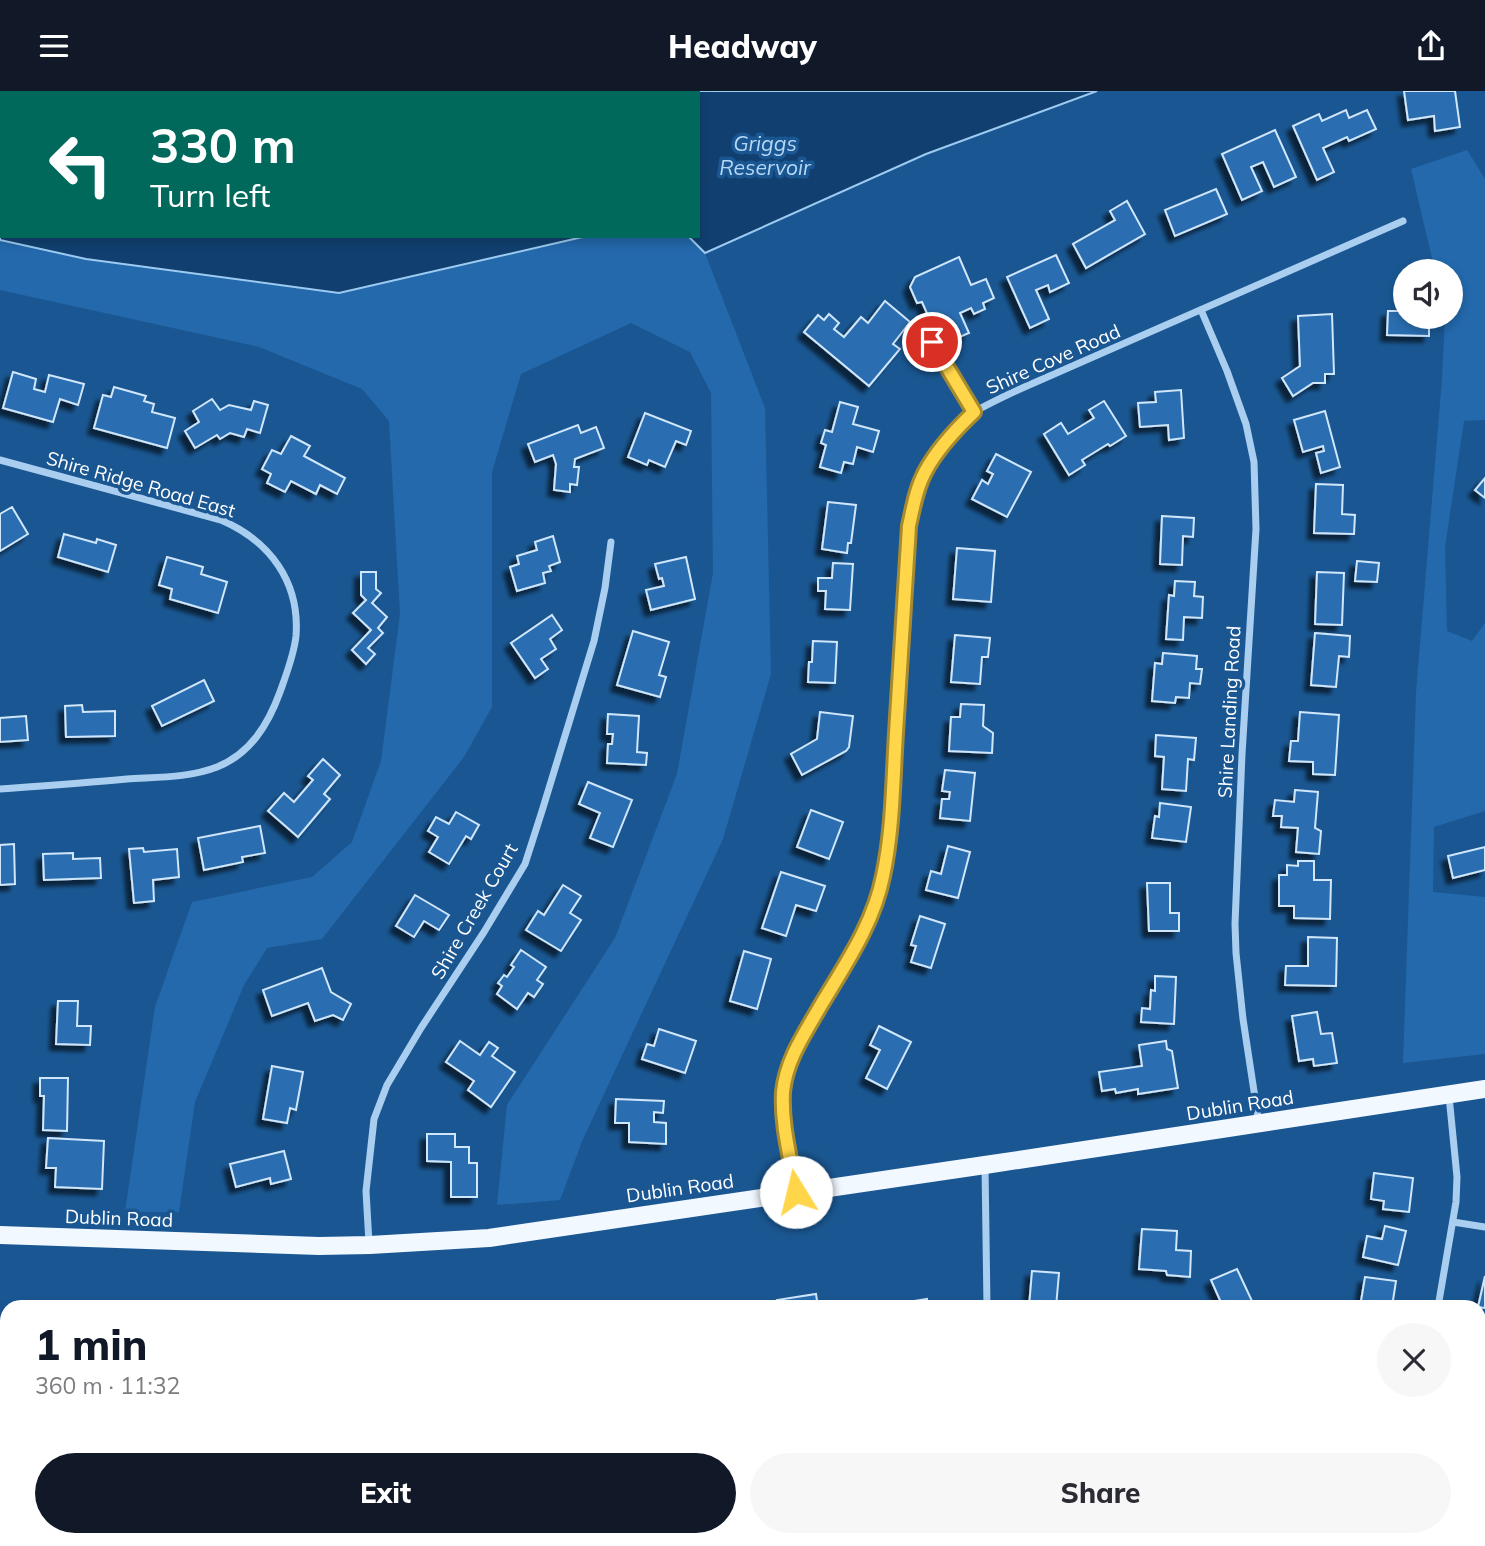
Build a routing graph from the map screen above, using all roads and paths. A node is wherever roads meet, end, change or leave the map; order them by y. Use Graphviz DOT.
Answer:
graph roads {
  1 [pos="1402,221"];
  2 [pos="1201,310"];
  3 [pos="918,318"];
  4 [pos="974,412"];
  5 [pos="0,460"];
  6 [pos="611,542"];
  7 [pos="0,789"];
  8 [pos="1485,1089"];
  9 [pos="1448,1095"];
  10 [pos="1259,1124"];
  11 [pos="985,1165"];
  12 [pos="796,1192"];
  13 [pos="1453,1222"];
  14 [pos="1485,1227"];
  15 [pos="0,1235"];
  16 [pos="370,1245"];
  17 [pos="987,1300"];
  18 [pos="1439,1300"];
  1 -- 2 [label="street, Shire Cove Road"];
  2 -- 4 [label="street, Shire Cove Road"];
  2 -- 10 [label="street, Shire Landing Road"];
  3 -- 4 [label="lane"];
  4 -- 12 [label="street, Shire Cove Road"];
  5 -- 7 [label="street, Shire Ridge Road East"];
  6 -- 16 [label="street, Shire Creek Court"];
  8 -- 9 [label="main road, Dublin Road"];
  9 -- 10 [label="main road, Dublin Road"];
  9 -- 13 [label="street"];
  10 -- 11 [label="main road, Dublin Road"];
  11 -- 12 [label="main road, Dublin Road"];
  11 -- 17 [label="street"];
  12 -- 16 [label="main road, Dublin Road"];
  13 -- 14 [label="street"];
  13 -- 18 [label="street"];
  15 -- 16 [label="main road, Dublin Road"];
}
